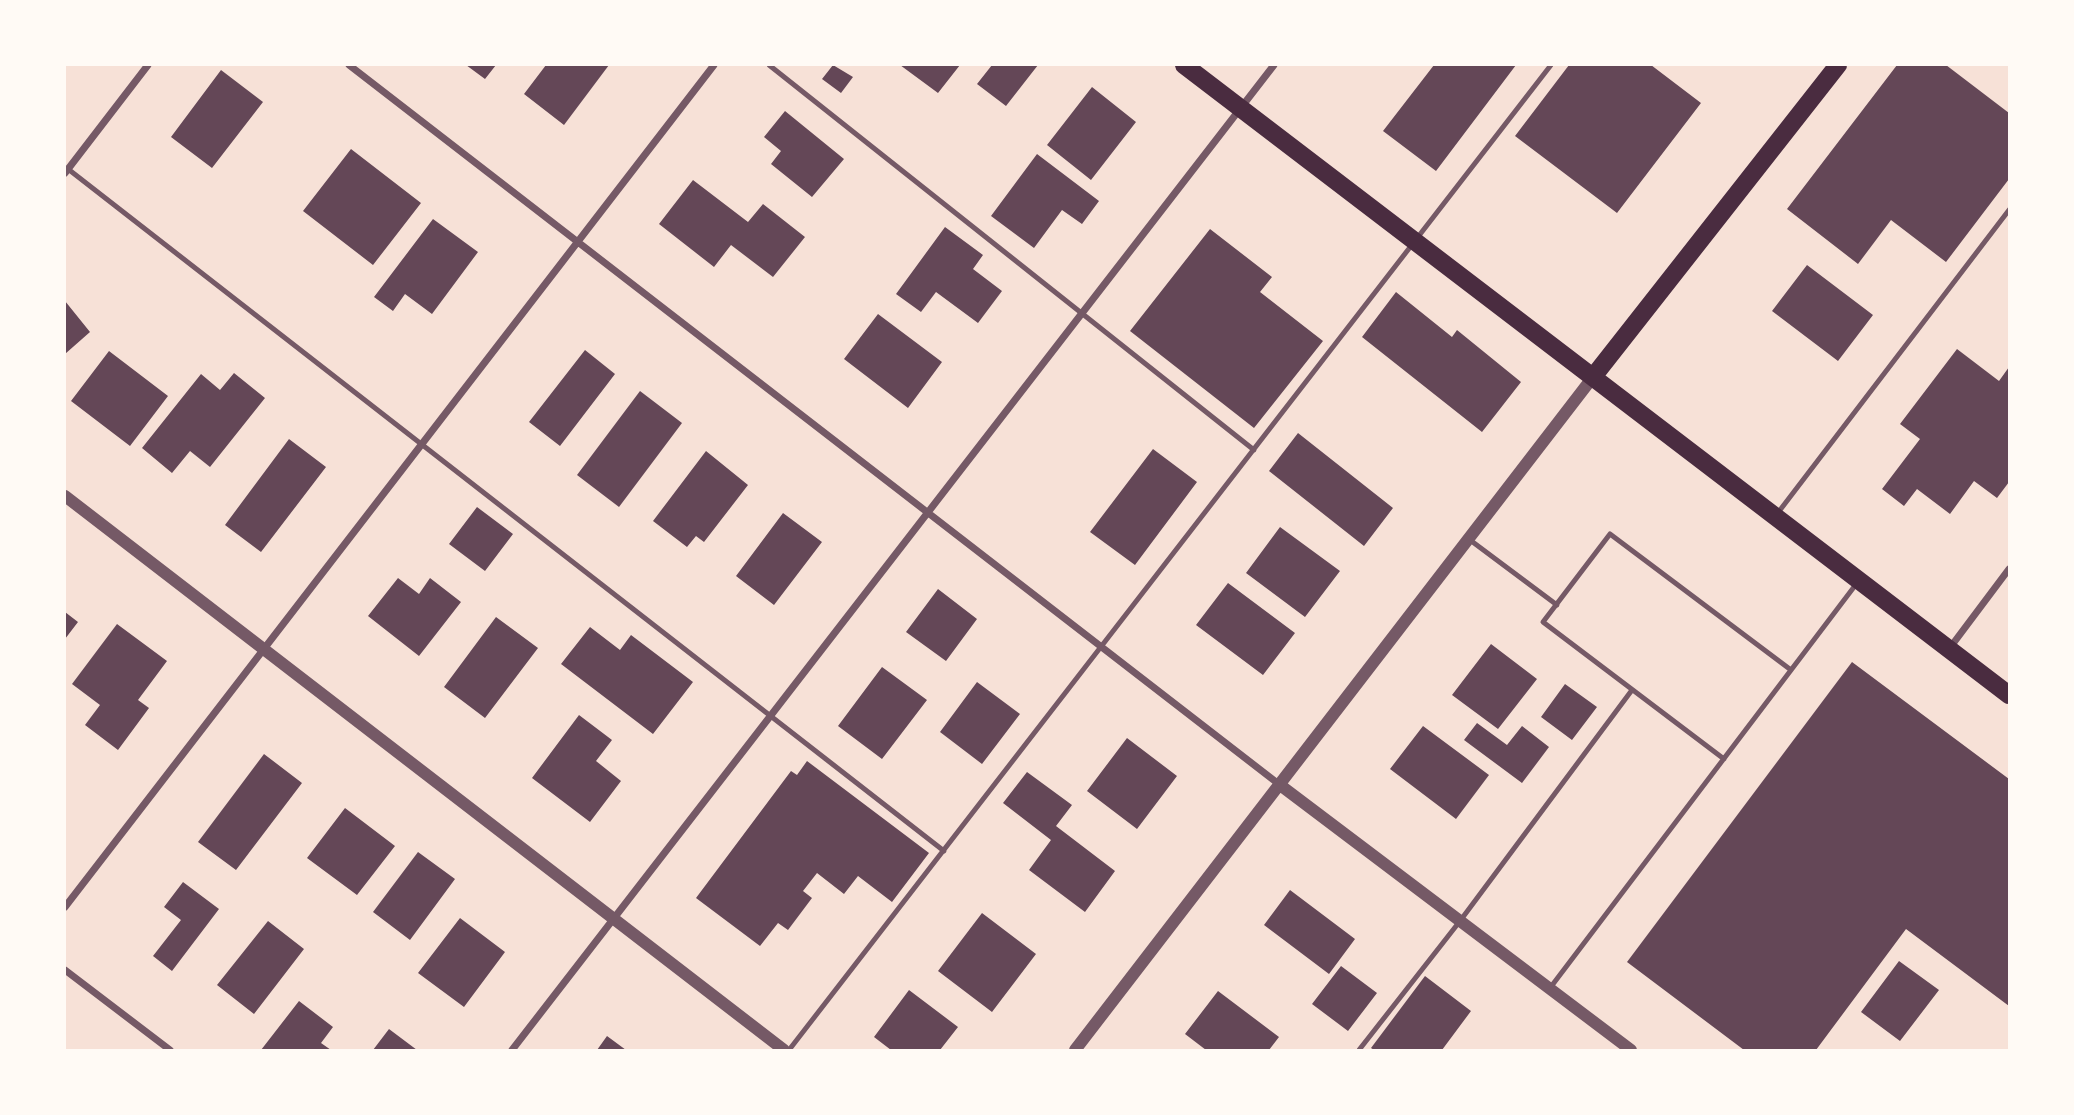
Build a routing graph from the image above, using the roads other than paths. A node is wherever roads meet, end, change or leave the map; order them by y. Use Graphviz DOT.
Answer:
graph roads {
  1 [pos="148,65"];
  2 [pos="349,65"];
  3 [pos="714,65"];
  4 [pos="769,65"];
  5 [pos="1184,65"];
  6 [pos="1274,65"];
  7 [pos="1551,65"];
  8 [pos="1838,65"];
  9 [pos="1241,108"];
  10 [pos="66,171"];
  11 [pos="2009,210"];
  12 [pos="578,241"];
  13 [pos="1416,242"];
  14 [pos="1082,312"];
  15 [pos="1593,377"];
  16 [pos="422,444"];
  17 [pos="1254,450"];
  18 [pos="65,496"];
  19 [pos="928,512"];
  20 [pos="1775,516"];
  21 [pos="1469,540"];
  22 [pos="2009,569"];
  23 [pos="1859,580"];
  24 [pos="1557,605"];
  25 [pos="1103,647"];
  26 [pos="263,649"];
  27 [pos="1949,649"];
  28 [pos="1791,670"];
  29 [pos="1632,690"];
  30 [pos="2009,695"];
  31 [pos="771,715"];
  32 [pos="1724,758"];
  33 [pos="1280,785"];
  34 [pos="944,851"];
  35 [pos="65,907"];
  36 [pos="614,919"];
  37 [pos="1460,921"];
  38 [pos="65,970"];
  39 [pos="1550,988"];
  40 [pos="170,1050"];
  41 [pos="512,1050"];
  42 [pos="787,1050"];
  43 [pos="1075,1050"];
  44 [pos="1359,1050"];
  45 [pos="1631,1050"];
  1 -- 10 [label="street"];
  2 -- 12 [label="street"];
  3 -- 12 [label="street"];
  4 -- 14 [label="lane"];
  5 -- 9 [label="main road"];
  6 -- 9 [label="street"];
  7 -- 13 [label="lane"];
  8 -- 15 [label="main road"];
  9 -- 13 [label="main road"];
  9 -- 14 [label="street"];
  10 -- 16 [label="lane"];
  11 -- 20 [label="lane"];
  12 -- 16 [label="street"];
  12 -- 19 [label="street"];
  13 -- 15 [label="main road"];
  13 -- 17 [label="lane"];
  14 -- 17 [label="lane"];
  14 -- 19 [label="street"];
  15 -- 20 [label="main road"];
  15 -- 21 [label="street"];
  16 -- 26 [label="street"];
  16 -- 31 [label="lane"];
  17 -- 25 [label="lane"];
  18 -- 26 [label="street"];
  19 -- 25 [label="street"];
  19 -- 31 [label="street"];
  20 -- 23 [label="main road"];
  21 -- 24 [label="lane"];
  21 -- 33 [label="street"];
  22 -- 27 [label="street"];
  23 -- 27 [label="main road"];
  23 -- 28 [label="lane"];
  24 -- 28 [label="lane"];
  24 -- 29 [label="lane"];
  25 -- 33 [label="street"];
  25 -- 34 [label="lane"];
  26 -- 35 [label="street"];
  26 -- 36 [label="street"];
  27 -- 30 [label="main road"];
  28 -- 32 [label="lane"];
  29 -- 32 [label="lane"];
  29 -- 37 [label="lane"];
  31 -- 34 [label="lane"];
  31 -- 36 [label="street"];
  32 -- 39 [label="lane"];
  33 -- 37 [label="street"];
  33 -- 43 [label="street"];
  34 -- 42 [label="lane"];
  36 -- 41 [label="street"];
  36 -- 42 [label="street"];
  37 -- 39 [label="street"];
  37 -- 44 [label="lane"];
  38 -- 40 [label="street"];
  39 -- 45 [label="street"];
}
